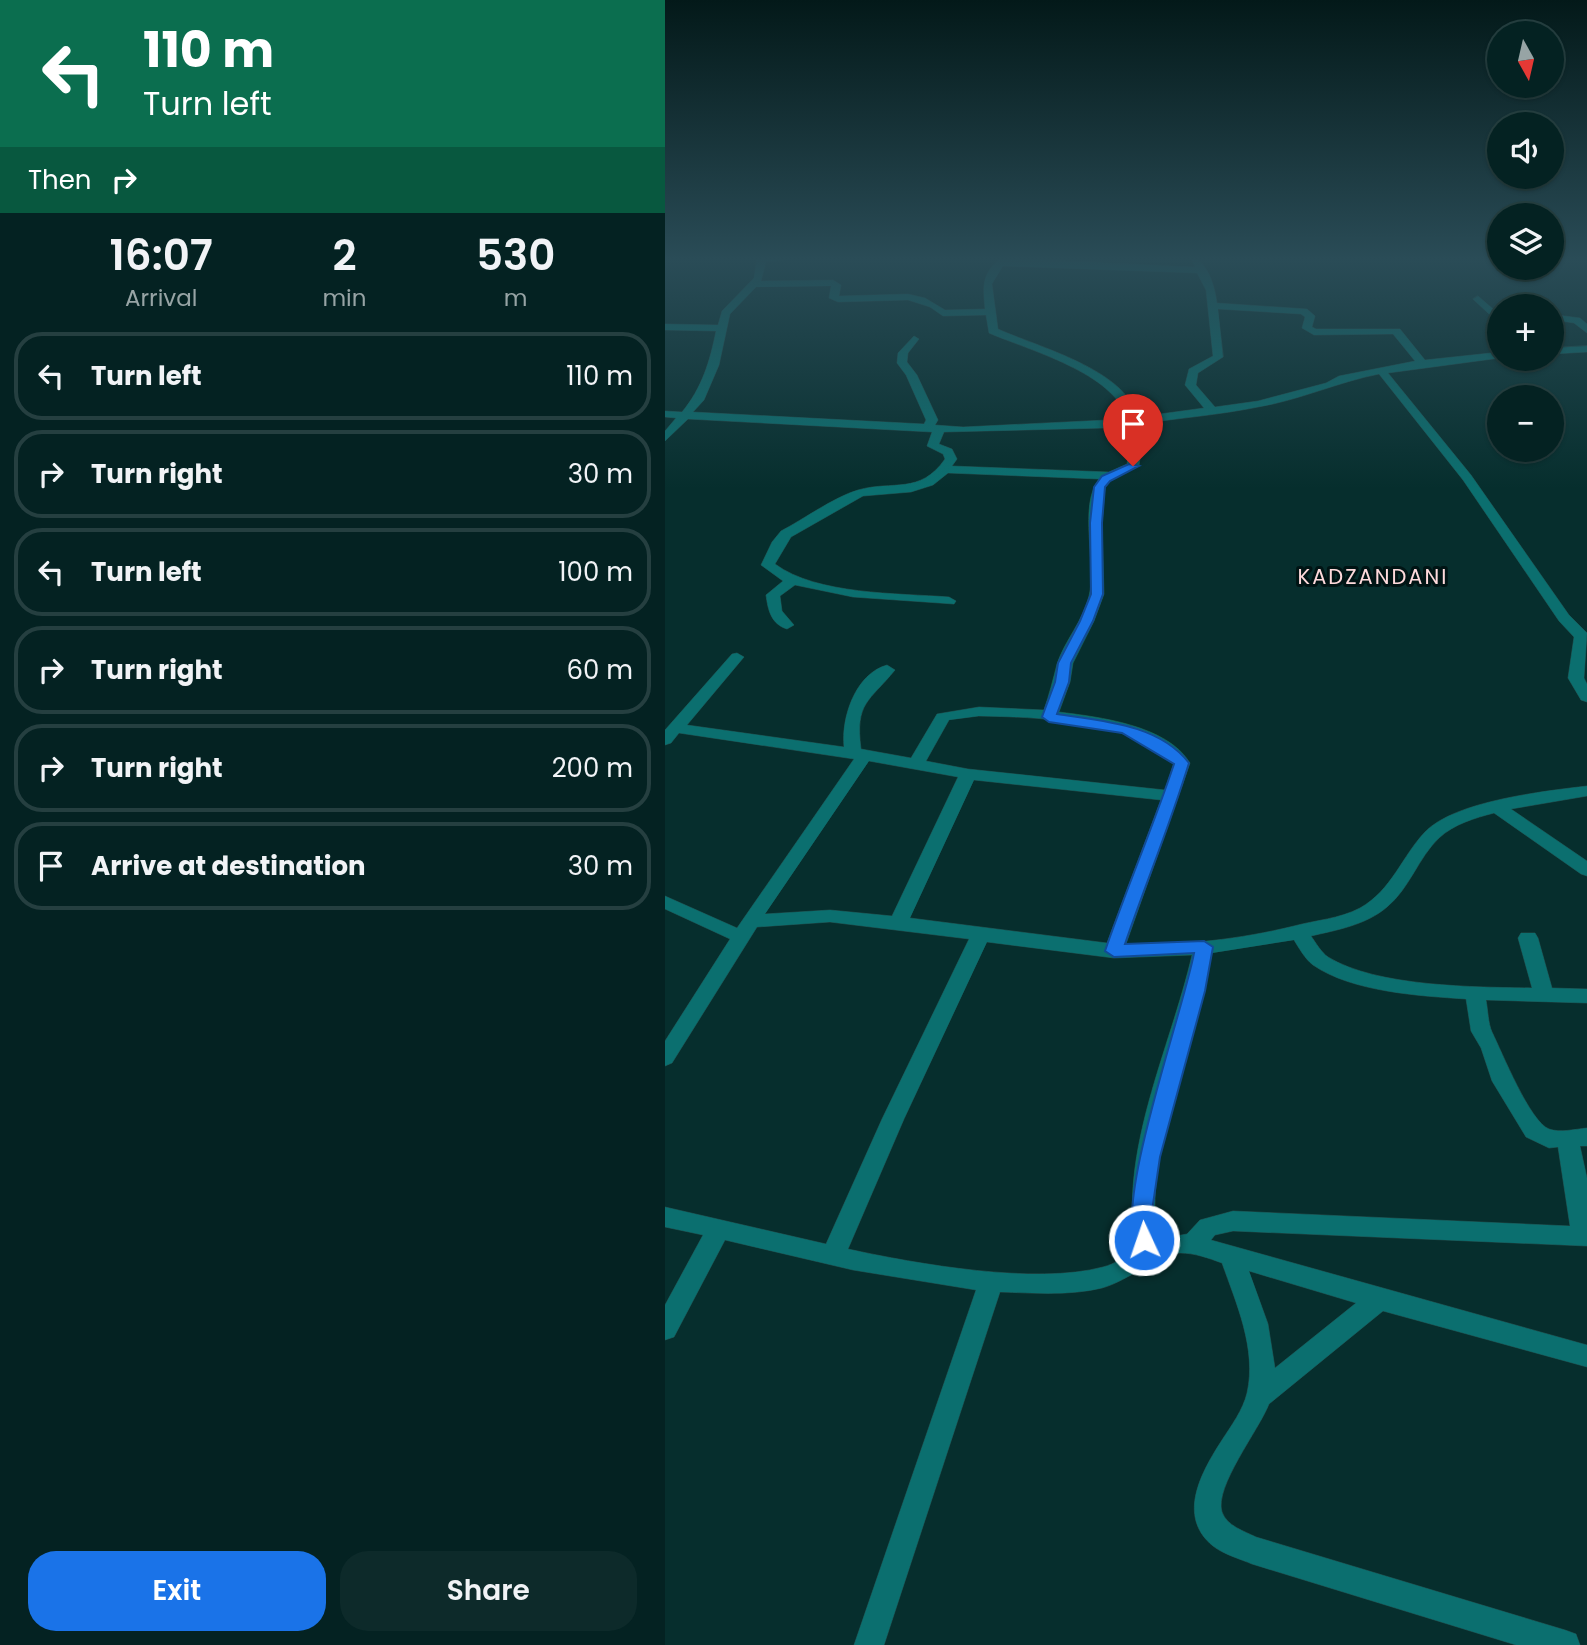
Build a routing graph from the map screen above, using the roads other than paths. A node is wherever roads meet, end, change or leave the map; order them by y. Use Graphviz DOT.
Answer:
graph roads {
  1 [pos="720,335"];
  2 [pos="1002,335"];
  3 [pos="1215,335"];
  4 [pos="1399,335"];
  5 [pos="914,339"];
  6 [pos="1587,349"];
  7 [pos="1564,350"];
  8 [pos="1487,356"];
  9 [pos="1422,363"];
  10 [pos="1384,373"];
  11 [pos="1212,410"];
  12 [pos="665,414"];
  13 [pos="688,415"];
  14 [pos="1135,421"];
  15 [pos="928,428"];
  16 [pos="941,428"];
  17 [pos="665,438"];
  18 [pos="945,470"];
  19 [pos="1112,476"];
  20 [pos="794,579"];
  21 [pos="949,601"];
  22 [pos="787,625"];
  23 [pos="1584,639"];
  24 [pos="737,657"];
  25 [pos="887,670"];
  26 [pos="1587,697"];
  27 [pos="1049,717"];
  28 [pos="670,734"];
  29 [pos="859,754"];
  30 [pos="915,765"];
  31 [pos="968,774"];
  32 [pos="1587,791"];
  33 [pos="1171,796"];
  34 [pos="1497,807"];
  35 [pos="1587,870"];
  36 [pos="665,902"];
  37 [pos="899,922"];
  38 [pos="746,929"];
  39 [pos="1298,932"];
  40 [pos="981,935"];
  41 [pos="1528,938"];
  42 [pos="1204,947"];
  43 [pos="1114,951"];
  44 [pos="1475,992"];
  45 [pos="1545,996"];
  46 [pos="1587,996"];
  47 [pos="665,1058"];
  48 [pos="1577,1139"];
  49 [pos="665,1217"];
  50 [pos="719,1228"];
  51 [pos="1585,1236"];
  52 [pos="1193,1244"];
  53 [pos="1149,1253"];
  54 [pos="834,1254"];
  55 [pos="1232,1256"];
  56 [pos="991,1281"];
  57 [pos="1379,1299"];
  58 [pos="665,1329"];
  59 [pos="1587,1356"];
  60 [pos="1260,1396"];
  61 [pos="869,1645"];
  62 [pos="1565,1645"];
  1 -- 13 [label="street"];
  2 -- 14 [label="street"];
  3 -- 11 [label="street"];
  4 -- 9 [label="street"];
  5 -- 15 [label="street"];
  6 -- 7 [label="street"];
  8 -- 9 [label="street"];
  9 -- 10 [label="street"];
  10 -- 11 [label="street"];
  10 -- 23 [label="street"];
  11 -- 14 [label="street"];
  12 -- 13 [label="street"];
  13 -- 15 [label="street"];
  13 -- 17 [label="street"];
  14 -- 16 [label="street"];
  14 -- 19 [label="street"];
  15 -- 16 [label="street"];
  16 -- 18 [label="street"];
  18 -- 19 [label="street"];
  18 -- 20 [label="street"];
  19 -- 27 [label="street"];
  20 -- 21 [label="street"];
  20 -- 22 [label="street"];
  23 -- 26 [label="street"];
  24 -- 28 [label="street"];
  25 -- 29 [label="street"];
  27 -- 30 [label="street"];
  27 -- 33 [label="street"];
  28 -- 29 [label="street"];
  29 -- 30 [label="street"];
  29 -- 38 [label="street"];
  30 -- 31 [label="street"];
  31 -- 33 [label="street"];
  31 -- 37 [label="street"];
  32 -- 34 [label="street"];
  33 -- 43 [label="street"];
  34 -- 35 [label="street"];
  34 -- 39 [label="street"];
  36 -- 38 [label="street"];
  37 -- 38 [label="street"];
  37 -- 40 [label="street"];
  38 -- 47 [label="street"];
  39 -- 42 [label="street"];
  39 -- 44 [label="street"];
  40 -- 43 [label="street"];
  40 -- 54 [label="street"];
  41 -- 45 [label="street"];
  42 -- 43 [label="street"];
  42 -- 53 [label="street"];
  44 -- 45 [label="street"];
  44 -- 48 [label="street"];
  45 -- 46 [label="street"];
  48 -- 51 [label="street"];
  49 -- 50 [label="street"];
  50 -- 54 [label="street"];
  50 -- 58 [label="street"];
  51 -- 52 [label="street"];
  52 -- 53 [label="street"];
  52 -- 55 [label="street"];
  53 -- 56 [label="street"];
  54 -- 56 [label="street"];
  55 -- 57 [label="street"];
  55 -- 60 [label="street"];
  56 -- 61 [label="street"];
  57 -- 59 [label="street"];
  57 -- 60 [label="street"];
  60 -- 62 [label="street"];
}
